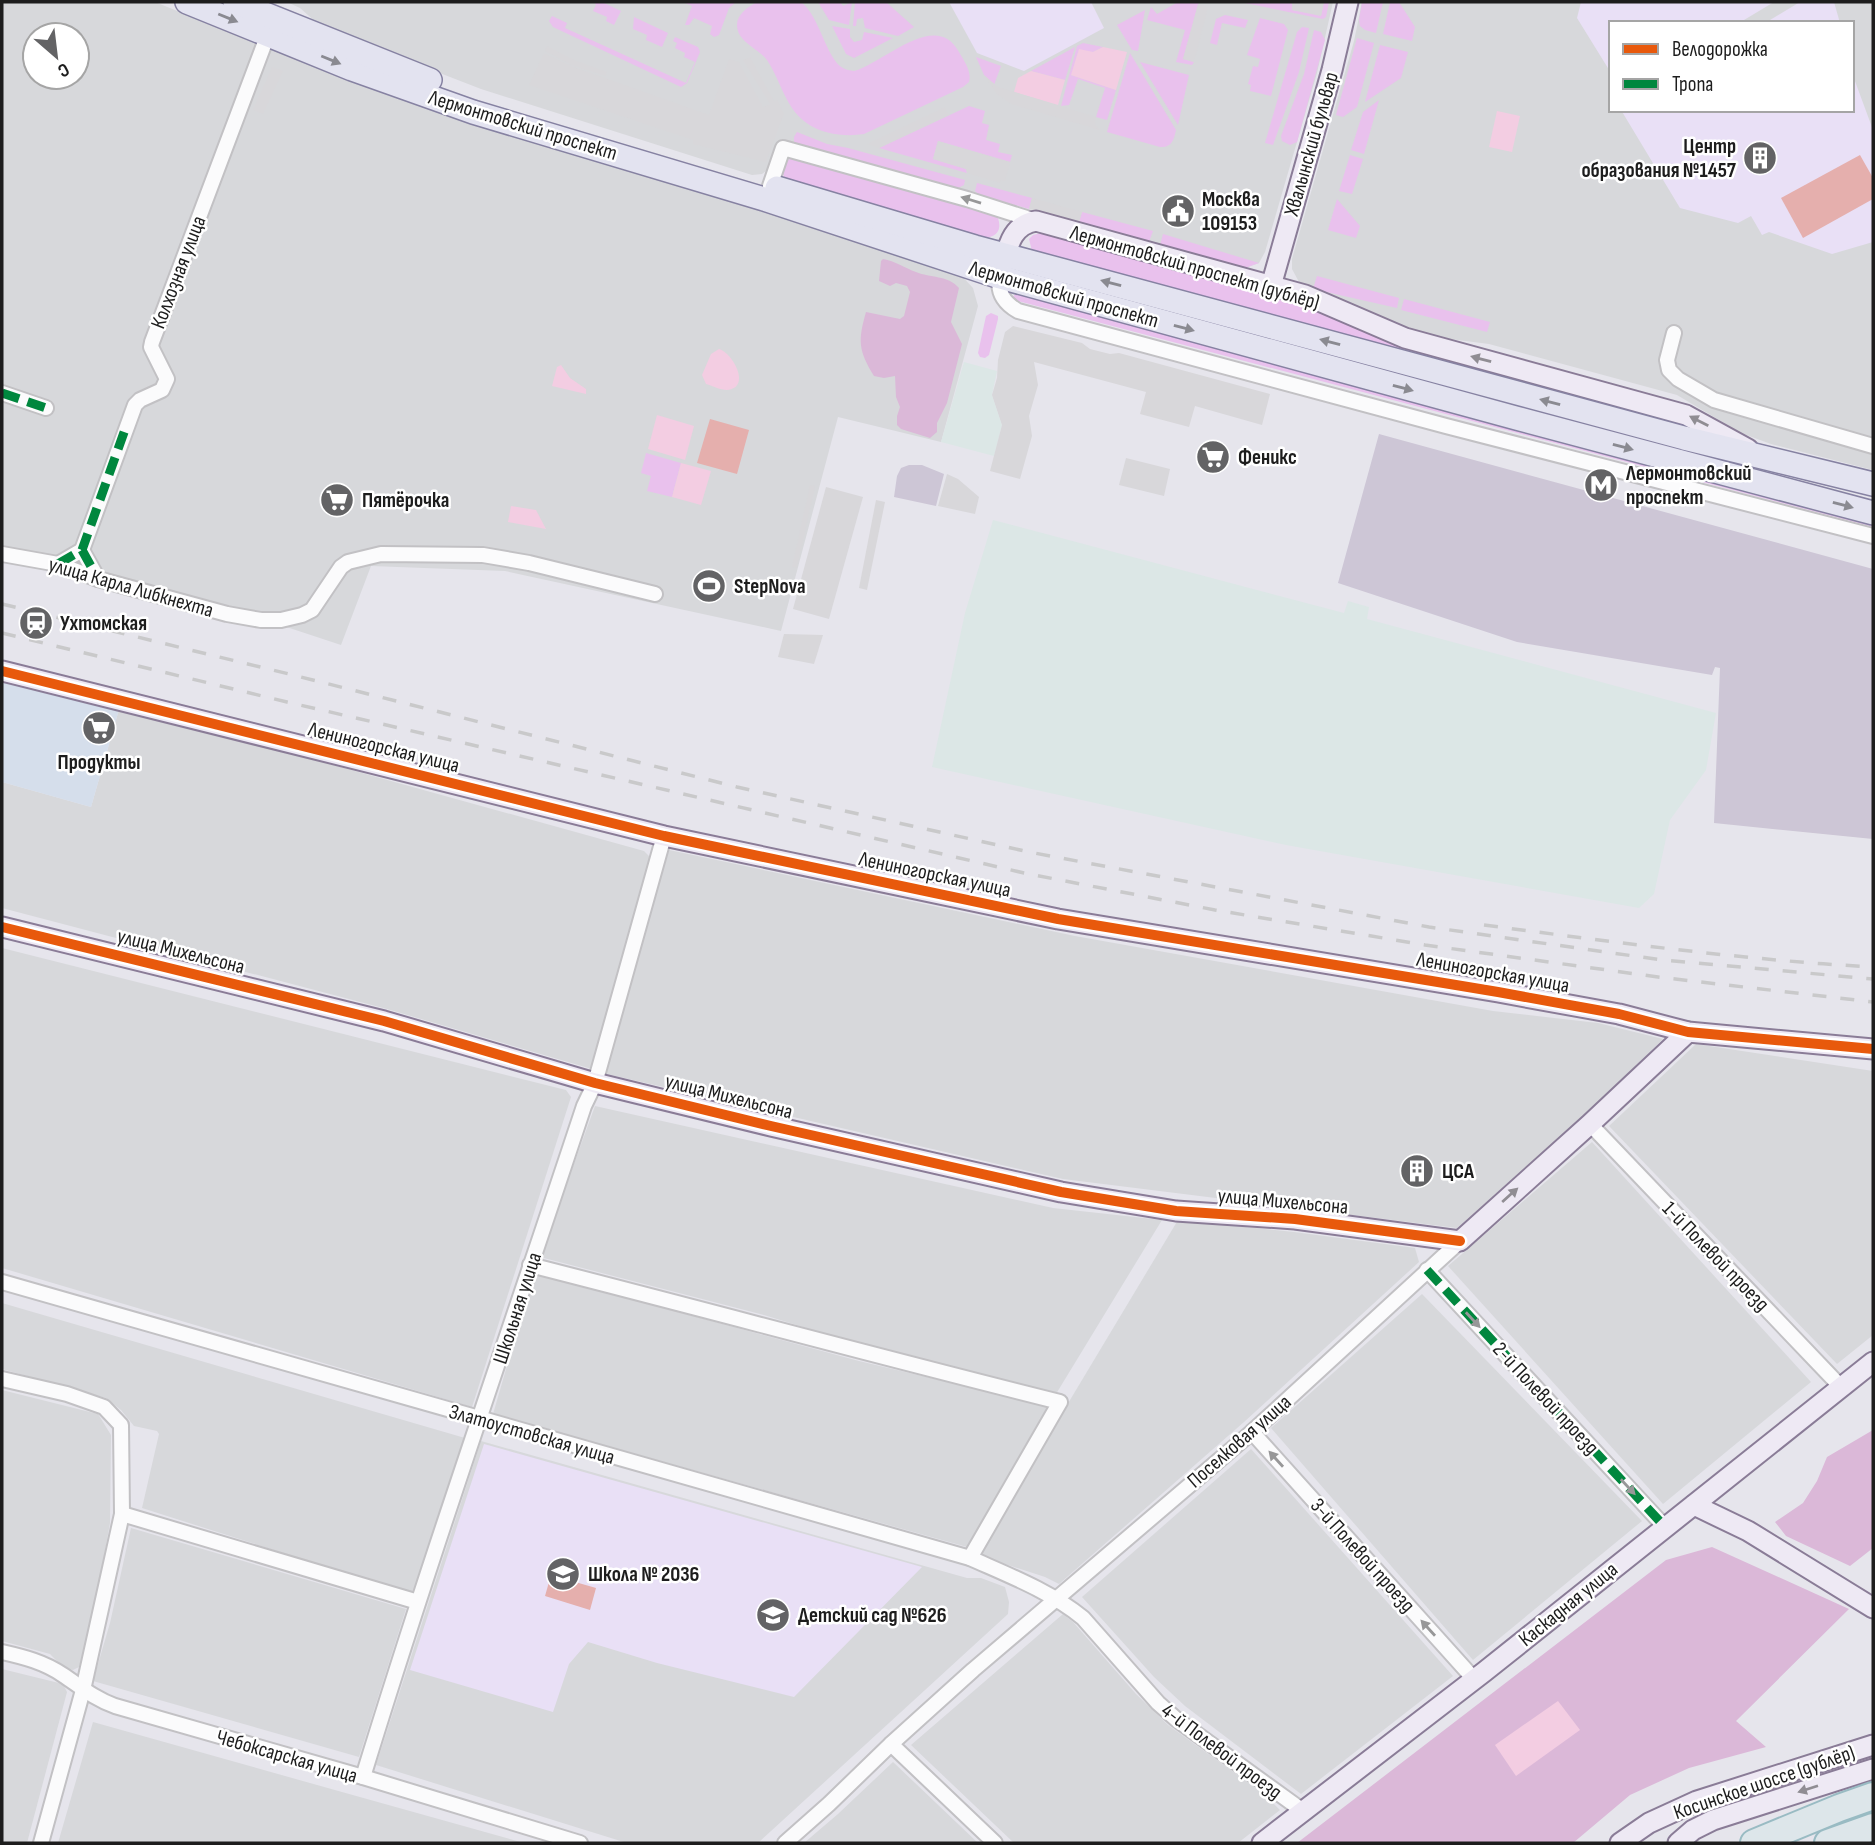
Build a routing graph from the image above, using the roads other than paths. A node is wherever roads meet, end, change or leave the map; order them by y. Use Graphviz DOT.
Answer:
graph roads {
  1 [pos="187,2"];
  2 [pos="235,2"];
  3 [pos="1348,2"];
  4 [pos="271,26"];
  5 [pos="770,186"];
  6 [pos="1036,221"];
  7 [pos="1003,266"];
  8 [pos="1271,286"];
  9 [pos="1674,333"];
  10 [pos="2,393"];
  11 [pos="46,408"];
  12 [pos="1873,446"];
  13 [pos="1758,455"];
  14 [pos="1873,484"];
  15 [pos="1873,513"];
  16 [pos="1873,537"];
  17 [pos="82,550"];
  18 [pos="2,554"];
  19 [pos="58,564"];
  20 [pos="98,579"];
  21 [pos="655,594"];
  22 [pos="2,671"];
  23 [pos="664,836"];
  24 [pos="2,927"];
  25 [pos="1688,1032"];
  26 [pos="1873,1049"];
  27 [pos="595,1083"];
  28 [pos="1590,1124"];
  29 [pos="1460,1241"];
  30 [pos="530,1265"];
  31 [pos="1427,1270"];
  32 [pos="2,1282"];
  33 [pos="1873,1363"];
  34 [pos="2,1379"];
  35 [pos="1841,1387"];
  36 [pos="480,1420"];
  37 [pos="1252,1432"];
  38 [pos="1694,1505"];
  39 [pos="122,1514"];
  40 [pos="1665,1527"];
  41 [pos="970,1558"];
  42 [pos="1056,1599"];
  43 [pos="418,1602"];
  44 [pos="1873,1608"];
  45 [pos="2,1652"];
  46 [pos="1474,1679"];
  47 [pos="83,1690"];
  48 [pos="891,1744"];
  49 [pos="1873,1745"];
  50 [pos="1873,1769"];
  51 [pos="363,1777"];
  52 [pos="1873,1796"];
  53 [pos="1303,1811"];
  54 [pos="1873,1827"];
  55 [pos="41,1843"];
  56 [pos="580,1843"];
  57 [pos="785,1843"];
  58 [pos="996,1843"];
  59 [pos="1262,1843"];
  60 [pos="1620,1843"];
  61 [pos="1678,1843"];
  62 [pos="1754,1843"];
  63 [pos="1828,1843"];
  1 -- 4 [label="main road, one-way"];
  2 -- 4 [label="main road"];
  3 -- 8 [label="street, Хвалынский бульвар"];
  4 -- 5 [label="main road, Лермонтовский проспект"];
  4 -- 7 [label="main road, Лермонтовский проспект, one-way"];
  4 -- 17 [label="street, Колхозная улица"];
  6 -- 5 [label="street, Лермонтовский проспект (дублёр), one-way"];
  5 -- 7 [label="main road, Лермонтовский проспект"];
  6 -- 7 [label="street"];
  6 -- 8 [label="street, Лермонтовский проспект (дублёр)"];
  13 -- 7 [label="main road, Лермонтовский проспект, one-way"];
  7 -- 15 [label="main road, Лермонтовский проспект, one-way"];
  7 -- 16 [label="street"];
  13 -- 8 [label="street, Лермонтовский проспект (дублёр), one-way"];
  9 -- 12 [label="street"];
  10 -- 11 [label="street"];
  13 -- 14 [label="main road, Лермонтовский проспект"];
  17 -- 19 [label="street"];
  17 -- 20 [label="street"];
  18 -- 19 [label="street, улица Карла Либкнехта"];
  19 -- 20 [label="street, улица Карла Либкнехта"];
  20 -- 21 [label="street, улица Карла Либкнехта"];
  22 -- 23 [label="street, Лениногорская улица"];
  23 -- 25 [label="street, Лениногорская улица"];
  23 -- 27 [label="street, Школьная улица"];
  24 -- 27 [label="street, улица Михельсона"];
  25 -- 26 [label="street, Лениногорская улица"];
  25 -- 28 [label="street, Поселковая улица"];
  27 -- 29 [label="street, улица Михельсона"];
  27 -- 30 [label="street, Школьная улица"];
  29 -- 28 [label="street, Поселковая улица, one-way"];
  28 -- 35 [label="street, 1-й Полевой проезд"];
  29 -- 31 [label="street, Поселковая улица"];
  30 -- 36 [label="street, Школьная улица"];
  30 -- 41 [label="street"];
  31 -- 37 [label="street, Поселковая улица"];
  31 -- 40 [label="street, 2-й Полевой проезд, one-way"];
  32 -- 36 [label="street, Златоустовская улица"];
  33 -- 35 [label="street, Каскадная улица"];
  34 -- 39 [label="street"];
  35 -- 38 [label="street, Каскадная улица"];
  36 -- 41 [label="street, Златоустовская улица"];
  36 -- 43 [label="street, Школьная улица"];
  37 -- 42 [label="street, Поселковая улица"];
  46 -- 37 [label="street, 3-й Полевой проезд, one-way"];
  38 -- 40 [label="street, Каскадная улица"];
  38 -- 44 [label="street"];
  39 -- 43 [label="street"];
  39 -- 47 [label="street"];
  40 -- 46 [label="street, Каскадная улица"];
  41 -- 42 [label="street, Златоустовская улица"];
  42 -- 48 [label="street, Поселковая улица"];
  42 -- 53 [label="street, 4-й Полевой проезд"];
  43 -- 51 [label="street, Школьная улица"];
  45 -- 47 [label="street, Чебоксарская улица"];
  46 -- 53 [label="street, Каскадная улица"];
  47 -- 51 [label="street, Чебоксарская улица"];
  47 -- 55 [label="street"];
  48 -- 57 [label="street, Поселковая улица"];
  48 -- 58 [label="street"];
  49 -- 60 [label="street, Косинское шоссе (дублёр)"];
  50 -- 61 [label="street, one-way"];
  51 -- 56 [label="street, Чебоксарская улица"];
  52 -- 62 [label="highway"];
  53 -- 59 [label="street, Каскадная улица"];
  54 -- 63 [label="highway"];
}
